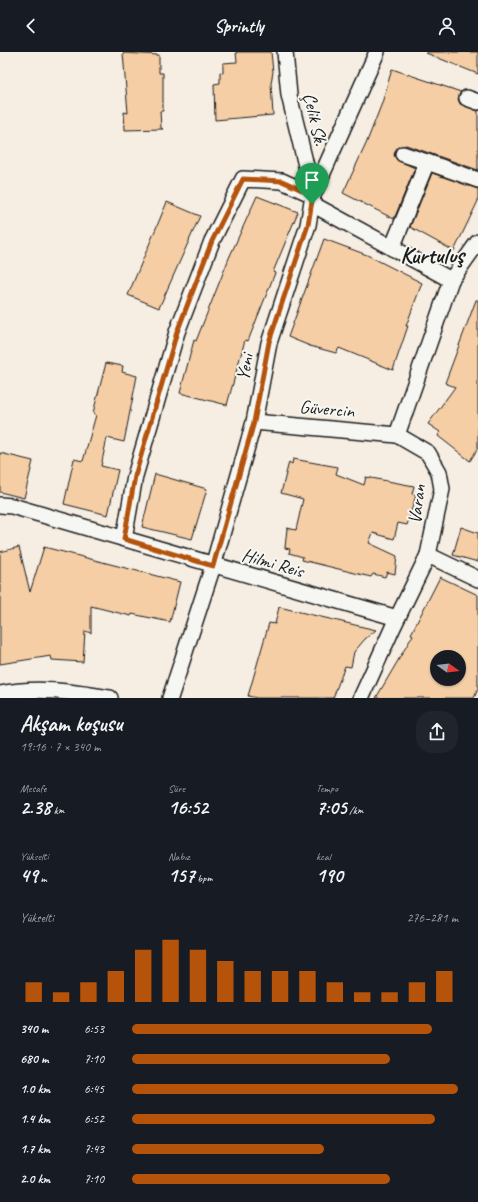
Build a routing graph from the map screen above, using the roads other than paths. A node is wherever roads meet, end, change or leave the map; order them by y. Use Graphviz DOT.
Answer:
graph roads {
  1 [pos="285,52"];
  2 [pos="378,52"];
  3 [pos="403,154"];
  4 [pos="426,162"];
  5 [pos="478,180"];
  6 [pos="312,199"];
  7 [pos="478,242"];
  8 [pos="392,248"];
  9 [pos="451,280"];
  10 [pos="254,422"];
  11 [pos="397,434"];
  12 [pos="0,505"];
  13 [pos="124,539"];
  14 [pos="428,555"];
  15 [pos="213,566"];
  16 [pos="478,579"];
  17 [pos="397,618"];
  18 [pos="0,694"];
  19 [pos="16,694"];
  20 [pos="110,698"];
  21 [pos="170,698"];
  22 [pos="361,698"];
  1 -- 6 [label="street, Çelik Sk."];
  2 -- 6 [label="street, Yeni"];
  3 -- 4 [label="street"];
  4 -- 5 [label="street"];
  4 -- 8 [label="street"];
  6 -- 8 [label="street"];
  6 -- 10 [label="street, Yeni"];
  6 -- 13 [label="street"];
  7 -- 9 [label="street"];
  8 -- 9 [label="street"];
  9 -- 11 [label="street"];
  10 -- 11 [label="street, Güvercin"];
  10 -- 15 [label="street, Yeni"];
  11 -- 14 [label="street, Varan"];
  12 -- 13 [label="street, Hilmi Reis"];
  13 -- 15 [label="street, Hilmi Reis"];
  14 -- 16 [label="street"];
  14 -- 17 [label="street, Varan"];
  15 -- 17 [label="street, Hilmi Reis"];
  15 -- 21 [label="street, Yeni"];
  17 -- 22 [label="street, Varan"];
  18 -- 19 [label="street"];
  19 -- 20 [label="street"];
}
